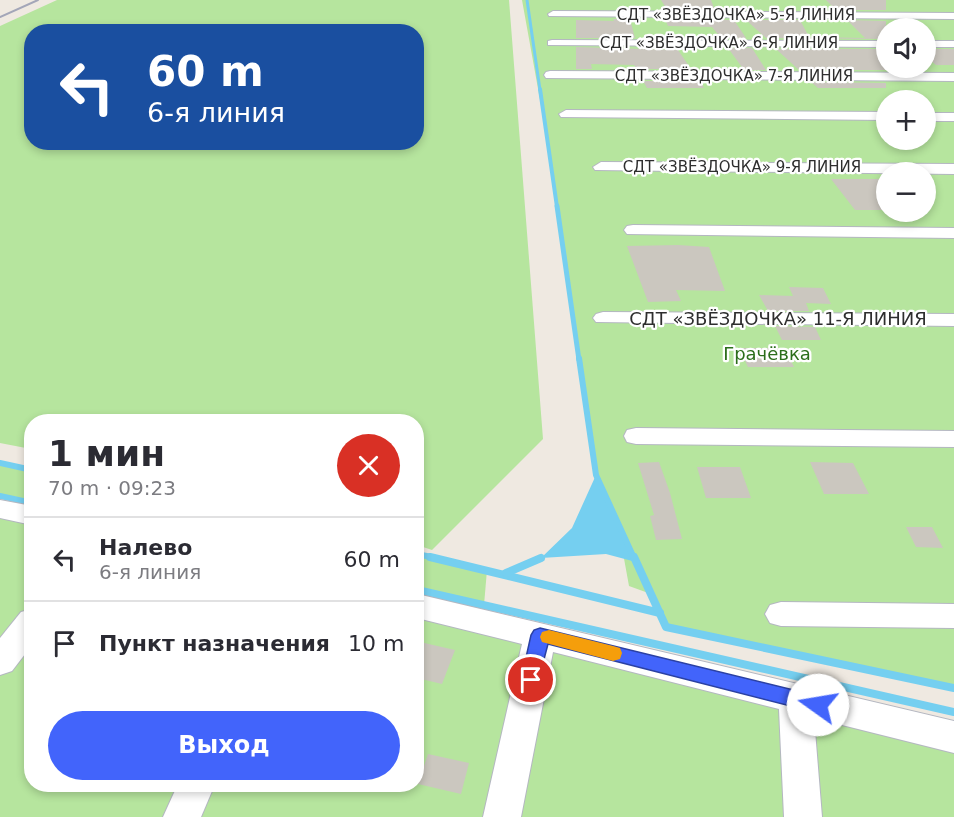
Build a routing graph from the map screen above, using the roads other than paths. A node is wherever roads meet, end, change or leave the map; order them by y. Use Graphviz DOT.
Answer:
graph roads {
  1 [pos="553,14"];
  2 [pos="954,16"];
  3 [pos="552,43"];
  4 [pos="876,44"];
  5 [pos="936,44"];
  6 [pos="954,44"];
  7 [pos="550,75"];
  8 [pos="954,77"];
  9 [pos="566,114"];
  10 [pos="876,116"];
  11 [pos="936,117"];
  12 [pos="954,117"];
  13 [pos="601,166"];
  14 [pos="954,169"];
  15 [pos="633,230"];
  16 [pos="954,233"];
  17 [pos="603,318"];
  18 [pos="954,320"];
  19 [pos="636,436"];
  20 [pos="954,439"];
  21 [pos="0,509"];
  22 [pos="24,514"];
  23 [pos="424,608"];
  24 [pos="781,614"];
  25 [pos="954,615"];
  26 [pos="24,631"];
  27 [pos="540,635"];
  28 [pos="0,662"];
  29 [pos="796,699"];
  30 [pos="954,737"];
  31 [pos="193,792"];
  32 [pos="182,817"];
  33 [pos="502,817"];
  34 [pos="803,817"];
  1 -- 2 [label="street, СДТ «ЗВЁЗДОЧКА» 5-Я ЛИНИЯ"];
  3 -- 4 [label="street, СДТ «ЗВЁЗДОЧКА» 6-Я ЛИНИЯ"];
  5 -- 6 [label="street"];
  7 -- 8 [label="street, СДТ «ЗВЁЗДОЧКА» 7-Я ЛИНИЯ"];
  9 -- 10 [label="street"];
  11 -- 12 [label="street"];
  13 -- 14 [label="street, СДТ «ЗВЁЗДОЧКА» 9-Я ЛИНИЯ"];
  15 -- 16 [label="street"];
  17 -- 18 [label="street, СДТ «ЗВЁЗДОЧКА» 11-Я ЛИНИЯ"];
  19 -- 20 [label="street"];
  21 -- 22 [label="street"];
  23 -- 27 [label="street"];
  24 -- 25 [label="street"];
  26 -- 28 [label="street"];
  27 -- 29 [label="street"];
  27 -- 33 [label="street"];
  29 -- 30 [label="street"];
  29 -- 34 [label="street"];
  31 -- 32 [label="street"];
}
